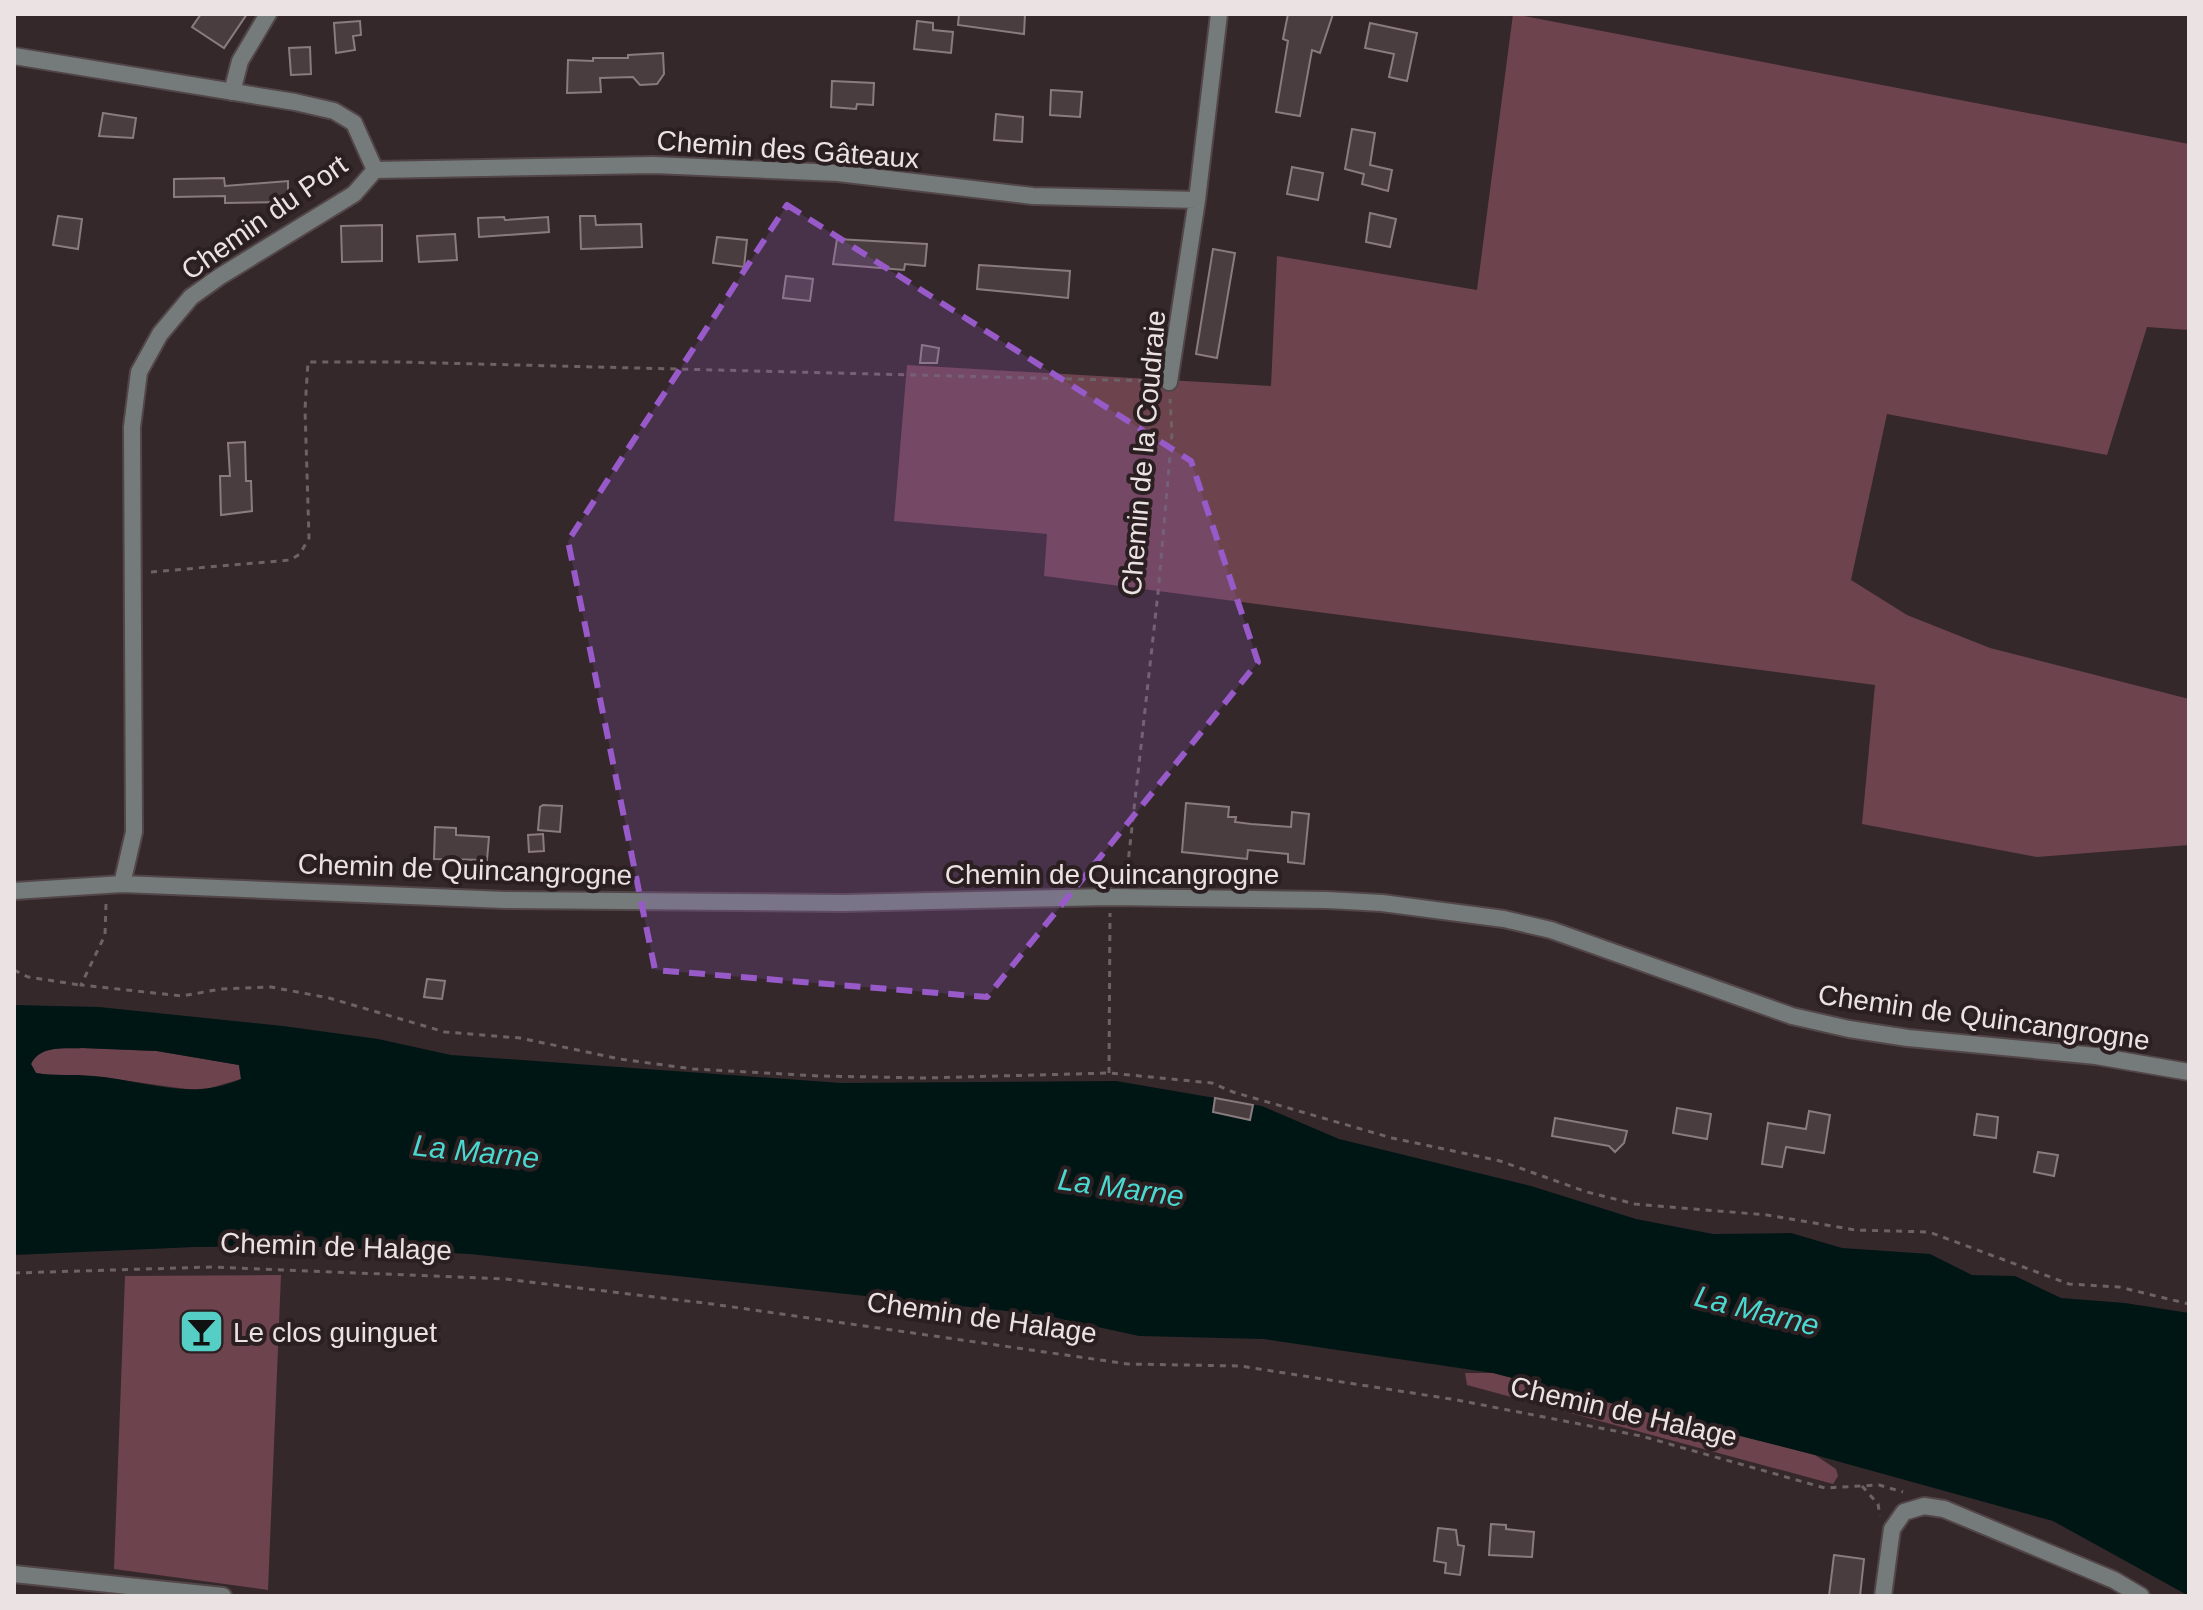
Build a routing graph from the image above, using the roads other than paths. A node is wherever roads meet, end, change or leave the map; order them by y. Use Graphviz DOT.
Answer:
graph roads {
  1 [pos="268,14"];
  2 [pos="1219,14"];
  3 [pos="14,56"];
  4 [pos="232,92"];
  5 [pos="375,170"];
  6 [pos="1197,200"];
  7 [pos="1169,382"];
  8 [pos="114,884"];
  9 [pos="14,891"];
  10 [pos="2189,1072"];
  11 [pos="14,1574"];
  12 [pos="223,1596"];
  13 [pos="1883,1596"];
  14 [pos="2141,1596"];
  1 -- 4 [label="street"];
  2 -- 6 [label="street, Chemin de la Coudraie"];
  3 -- 4 [label="street, Chemin du Port"];
  4 -- 5 [label="street, Chemin du Port"];
  5 -- 6 [label="street, Chemin des Gâteaux"];
  5 -- 8 [label="street, Chemin du Port"];
  6 -- 7 [label="street, Chemin de la Coudraie"];
  8 -- 9 [label="street, Chemin de Quincangrogne"];
  8 -- 10 [label="street, Chemin de Quincangrogne"];
  11 -- 12 [label="street"];
  13 -- 14 [label="street"];
}
